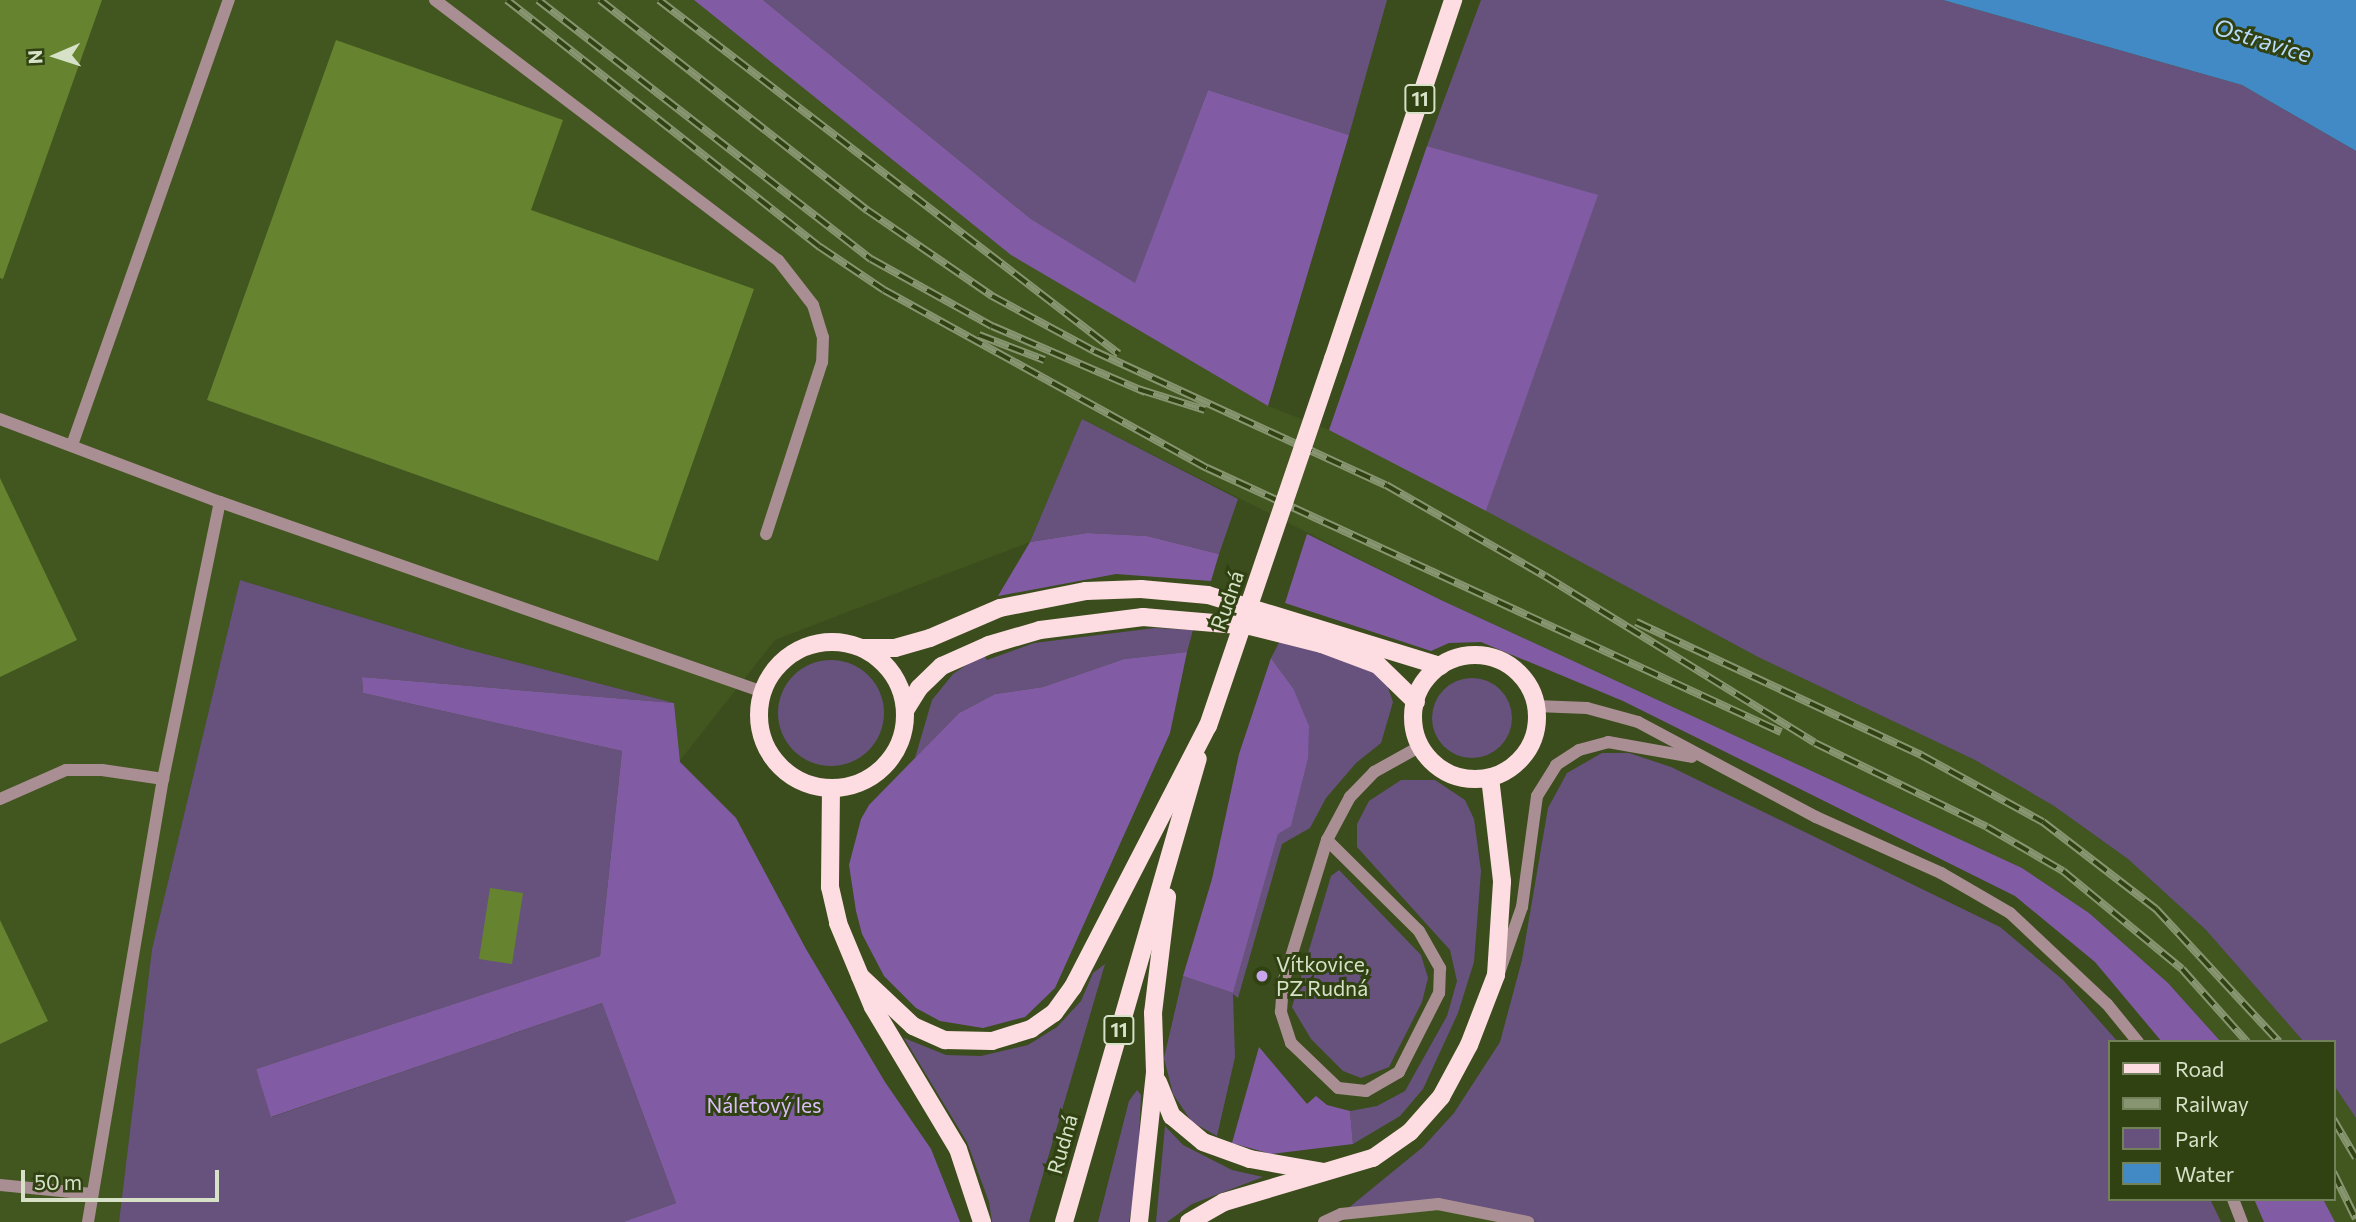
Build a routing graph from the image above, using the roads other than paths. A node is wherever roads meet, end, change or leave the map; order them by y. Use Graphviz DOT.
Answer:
graph roads {
  1 [pos="229,0"];
  2 [pos="435,0"];
  3 [pos="1453,0"];
  4 [pos="0,419"];
  5 [pos="72,445"];
  6 [pos="220,502"];
  7 [pos="766,534"];
  8 [pos="862,648"];
  9 [pos="1440,666"];
  10 [pos="762,692"];
  11 [pos="1416,702"];
  12 [pos="1536,706"];
  13 [pos="906,709"];
  14 [pos="1208,726"];
  15 [pos="1421,746"];
  16 [pos="1703,760"];
  17 [pos="1490,778"];
  18 [pos="163,779"];
  19 [pos="831,788"];
  20 [pos="0,799"];
  21 [pos="1175,838"];
  22 [pos="1327,840"];
  23 [pos="860,976"];
  24 [pos="1495,983"];
  25 [pos="2136,1040"];
  26 [pos="1155,1072"];
  27 [pos="1330,1174"];
  28 [pos="0,1185"];
  29 [pos="92,1194"];
  30 [pos="2233,1201"];
  31 [pos="88,1222"];
  32 [pos="982,1222"];
  33 [pos="1064,1222"];
  34 [pos="1139,1222"];
  35 [pos="1189,1222"];
  36 [pos="1324,1222"];
  37 [pos="1528,1222"];
  38 [pos="2242,1222"];
  1 -- 5 [label="street"];
  2 -- 7 [label="street"];
  3 -- 14 [label="main road, Rudná / 11, bridge"];
  4 -- 5 [label="street"];
  5 -- 6 [label="street"];
  6 -- 10 [label="street"];
  6 -- 18 [label="street"];
  8 -- 9 [label="main road"];
  8 -- 10 [label="main road"];
  8 -- 13 [label="main road"];
  9 -- 11 [label="main road"];
  9 -- 12 [label="main road"];
  10 -- 19 [label="main road"];
  11 -- 13 [label="main road"];
  11 -- 15 [label="main road"];
  12 -- 16 [label="street"];
  12 -- 17 [label="main road"];
  13 -- 19 [label="main road"];
  14 -- 21 [label="main road, Rudná / 11"];
  14 -- 23 [label="main road"];
  15 -- 17 [label="main road"];
  15 -- 22 [label="street"];
  16 -- 24 [label="street"];
  16 -- 25 [label="street"];
  17 -- 24 [label="main road"];
  18 -- 20 [label="street"];
  18 -- 29 [label="street"];
  19 -- 23 [label="main road"];
  21 -- 26 [label="main road"];
  21 -- 33 [label="main road, Rudná / 11"];
  22 -- 22 [label="street"];
  23 -- 32 [label="main road"];
  24 -- 27 [label="main road"];
  26 -- 27 [label="main road"];
  26 -- 34 [label="main road"];
  27 -- 35 [label="main road"];
  28 -- 29 [label="street"];
  29 -- 31 [label="street"];
  30 -- 38 [label="street"];
  36 -- 37 [label="street"];
}
